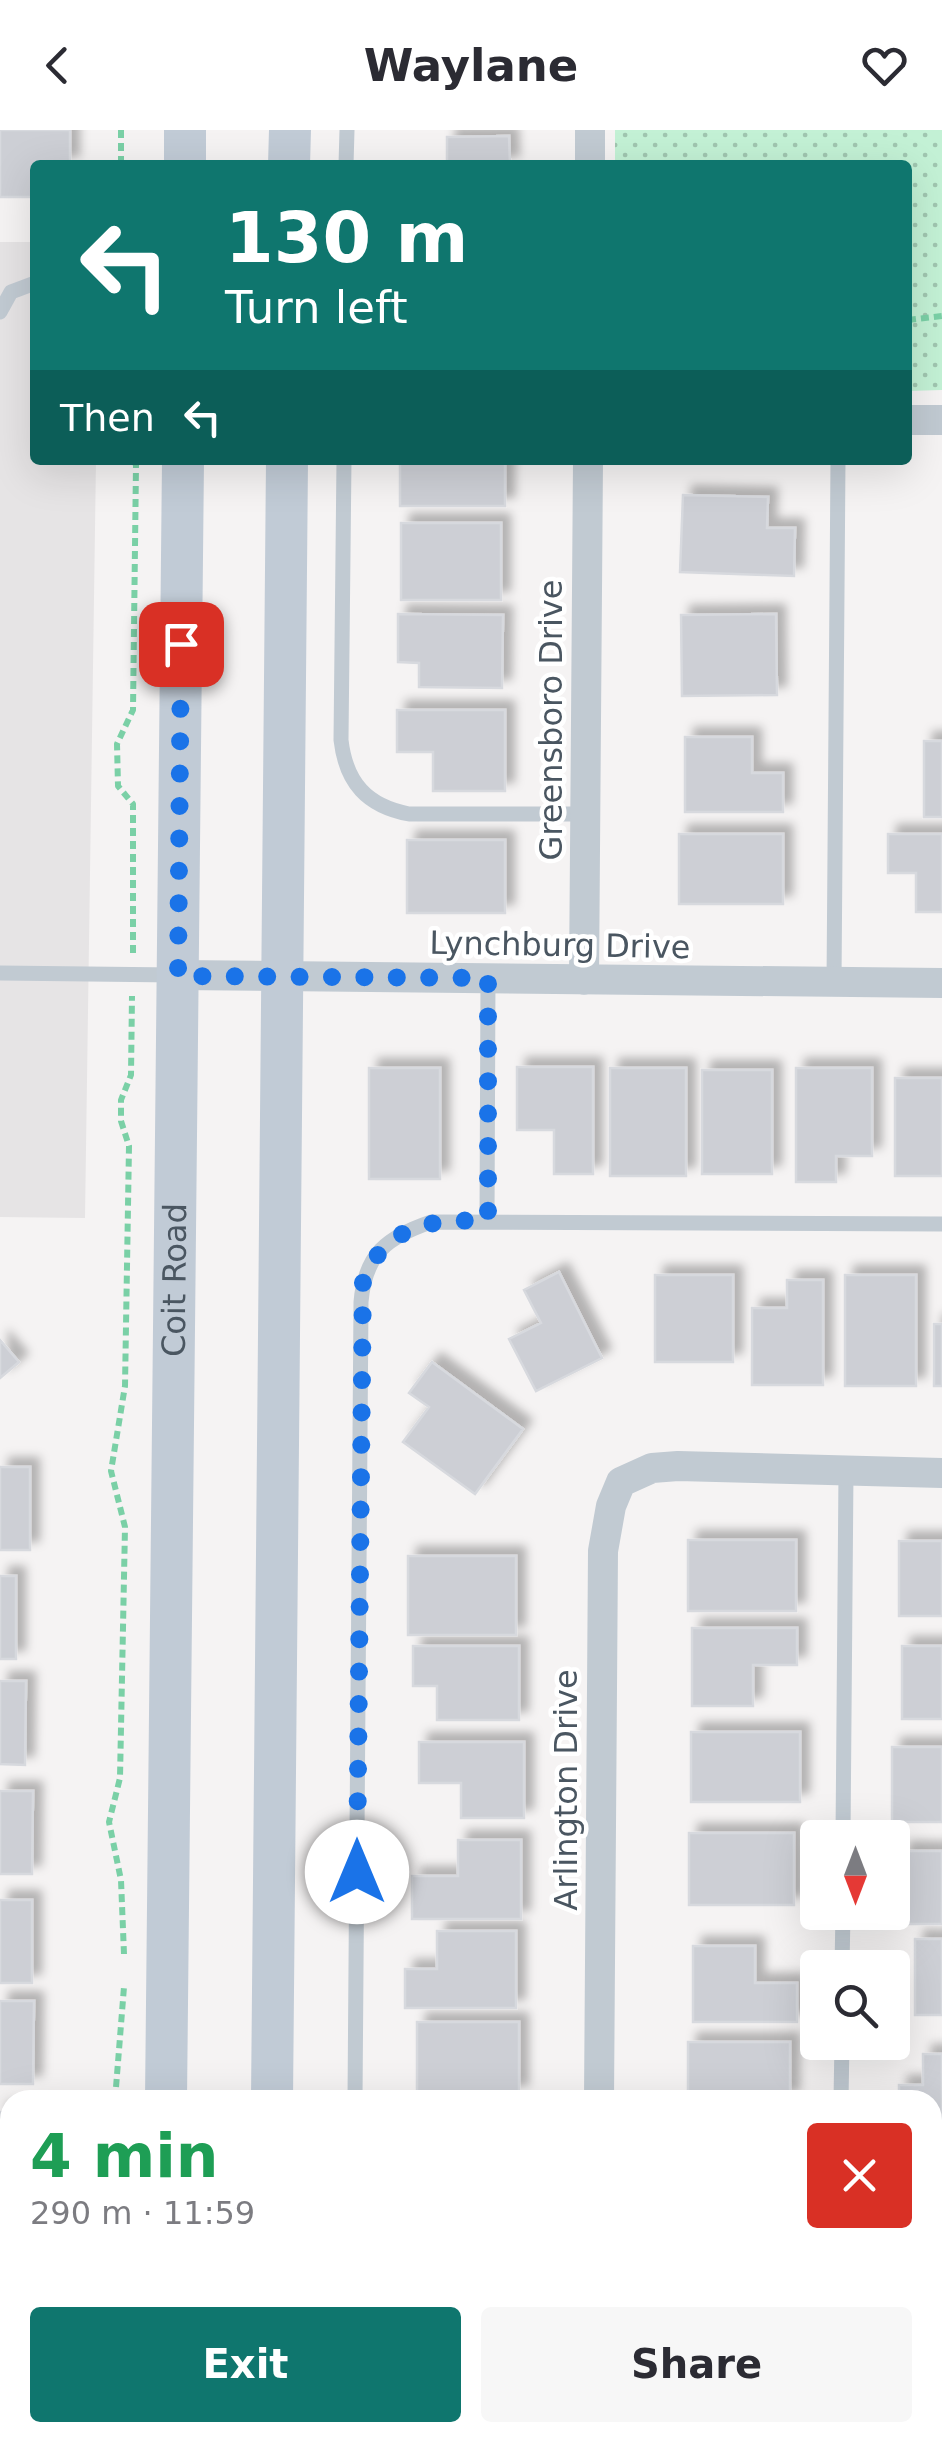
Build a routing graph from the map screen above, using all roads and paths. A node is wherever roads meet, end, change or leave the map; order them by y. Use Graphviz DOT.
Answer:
graph roads {
  1 [pos="120,130"];
  2 [pos="185,130"];
  3 [pos="290,130"];
  4 [pos="347,130"];
  5 [pos="590,130"];
  6 [pos="121,160"];
  7 [pos="185,160"];
  8 [pos="289,160"];
  9 [pos="346,160"];
  10 [pos="590,160"];
  11 [pos="30,286"];
  12 [pos="0,312"];
  13 [pos="942,316"];
  14 [pos="912,320"];
  15 [pos="912,420"];
  16 [pos="942,420"];
  17 [pos="136,465"];
  18 [pos="182,465"];
  19 [pos="287,465"];
  20 [pos="344,465"];
  21 [pos="588,465"];
  22 [pos="838,465"];
  23 [pos="586,814"];
  24 [pos="0,973"];
  25 [pos="133,975"];
  26 [pos="178,976"];
  27 [pos="283,977"];
  28 [pos="488,978"];
  29 [pos="584,980"];
  30 [pos="834,983"];
  31 [pos="942,984"];
  32 [pos="488,1220"];
  33 [pos="942,1224"];
  34 [pos="846,1471"];
  35 [pos="942,1473"];
  36 [pos="843,1820"];
  37 [pos="124,1956"];
  38 [pos="125,1975"];
  39 [pos="842,2060"];
  40 [pos="116,2090"];
  41 [pos="166,2090"];
  42 [pos="272,2090"];
  43 [pos="355,2090"];
  44 [pos="599,2090"];
  45 [pos="842,2090"];
  1 -- 6 [label="path"];
  2 -- 7 [label="main road"];
  3 -- 8 [label="main road"];
  4 -- 9 [label="lane"];
  5 -- 10 [label="street"];
  11 -- 12 [label="lane"];
  13 -- 14 [label="path"];
  15 -- 16 [label="street"];
  17 -- 25 [label="path"];
  18 -- 26 [label="main road, Coit Road"];
  19 -- 27 [label="main road"];
  20 -- 23 [label="lane"];
  21 -- 23 [label="street, Greensboro Drive"];
  22 -- 30 [label="lane"];
  23 -- 29 [label="street, Greensboro Drive"];
  24 -- 25 [label="lane"];
  25 -- 26 [label="lane"];
  25 -- 37 [label="path"];
  26 -- 27 [label="street, Lynchburg Drive"];
  26 -- 41 [label="main road, Coit Road"];
  27 -- 28 [label="street, Lynchburg Drive"];
  27 -- 42 [label="main road"];
  28 -- 29 [label="street, Lynchburg Drive"];
  28 -- 32 [label="lane"];
  29 -- 30 [label="street, Lynchburg Drive"];
  30 -- 31 [label="street, Lynchburg Drive"];
  32 -- 33 [label="lane"];
  32 -- 43 [label="lane"];
  34 -- 35 [label="street"];
  34 -- 36 [label="lane"];
  34 -- 44 [label="street, Arlington Drive"];
  38 -- 40 [label="path"];
  39 -- 45 [label="lane"];
}
